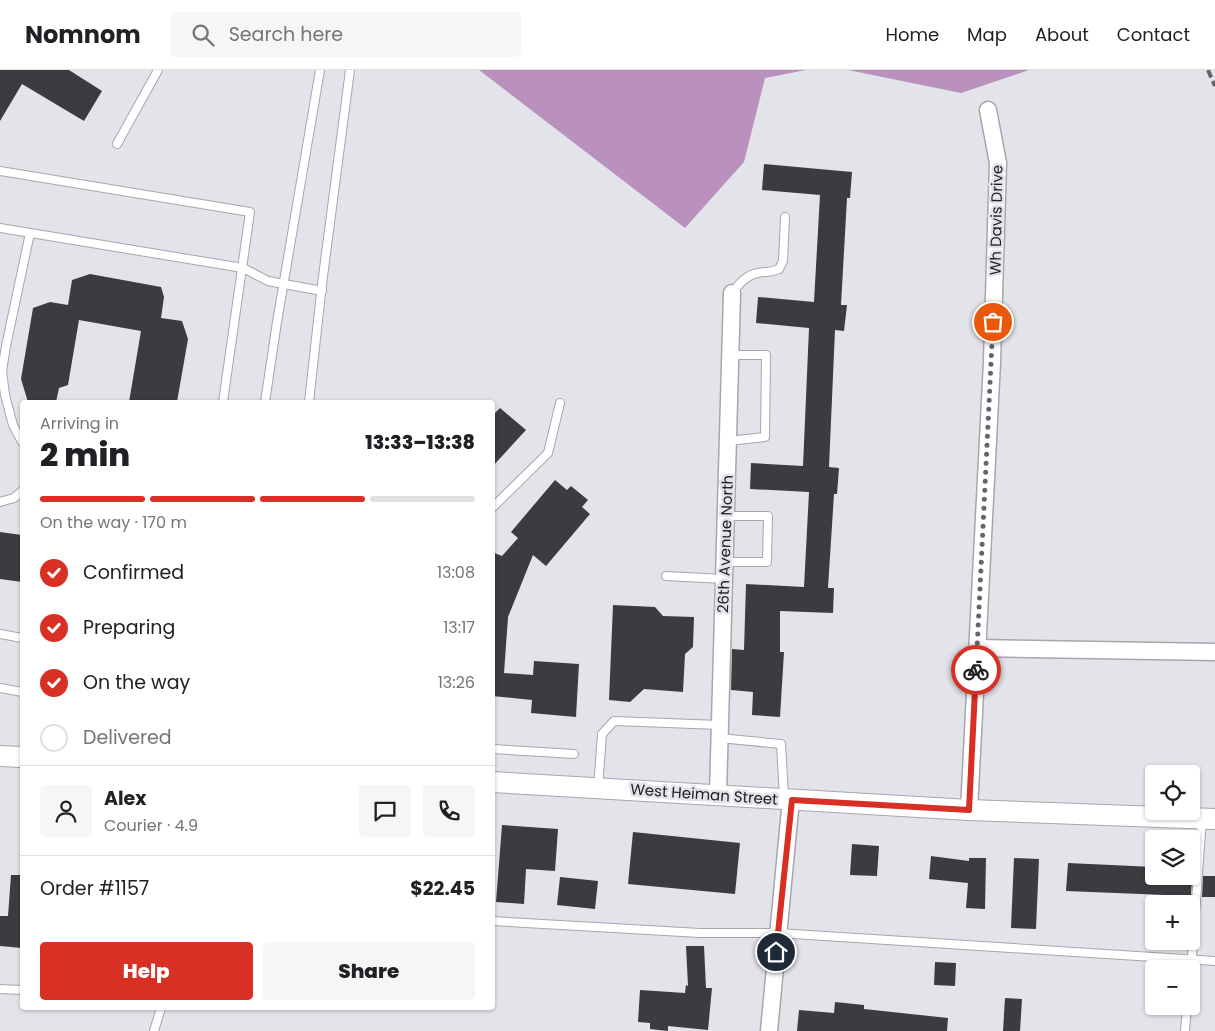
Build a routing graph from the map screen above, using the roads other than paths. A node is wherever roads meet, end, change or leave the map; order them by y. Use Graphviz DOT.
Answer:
graph roads {
  1 [pos="158,70"];
  2 [pos="320,70"];
  3 [pos="350,70"];
  4 [pos="988,110"];
  5 [pos="117,144"];
  6 [pos="0,171"];
  7 [pos="785,217"];
  8 [pos="0,228"];
  9 [pos="30,233"];
  10 [pos="243,268"];
  11 [pos="284,285"];
  12 [pos="322,291"];
  13 [pos="732,293"];
  14 [pos="3,345"];
  15 [pos="730,355"];
  16 [pos="223,400"];
  17 [pos="265,400"];
  18 [pos="309,400"];
  19 [pos="560,403"];
  20 [pos="20,438"];
  21 [pos="728,441"];
  22 [pos="20,493"];
  23 [pos="0,502"];
  24 [pos="495,505"];
  25 [pos="726,516"];
  26 [pos="724,562"];
  27 [pos="666,576"];
  28 [pos="724,579"];
  29 [pos="0,634"];
  30 [pos="20,638"];
  31 [pos="977,648"];
  32 [pos="1215,652"];
  33 [pos="0,688"];
  34 [pos="20,692"];
  35 [pos="720,732"];
  36 [pos="495,749"];
  37 [pos="574,754"];
  38 [pos="0,756"];
  39 [pos="20,757"];
  40 [pos="495,782"];
  41 [pos="598,788"];
  42 [pos="718,794"];
  43 [pos="788,799"];
  44 [pos="969,810"];
  45 [pos="1208,819"];
  46 [pos="495,921"];
  47 [pos="778,932"];
  48 [pos="1191,960"];
  49 [pos="1200,960"];
  50 [pos="1215,961"];
  51 [pos="0,989"];
  52 [pos="20,990"];
  53 [pos="160,1010"];
  54 [pos="1186,1015"];
  55 [pos="154,1031"];
  56 [pos="769,1031"];
  57 [pos="1185,1031"];
  1 -- 5 [label="lane"];
  2 -- 11 [label="lane"];
  3 -- 12 [label="lane"];
  4 -- 31 [label="street, Wh Davis Drive"];
  6 -- 10 [label="lane"];
  7 -- 13 [label="lane"];
  8 -- 9 [label="lane"];
  9 -- 10 [label="lane"];
  9 -- 14 [label="lane"];
  10 -- 11 [label="lane"];
  10 -- 16 [label="lane"];
  11 -- 12 [label="lane"];
  11 -- 17 [label="lane"];
  12 -- 18 [label="lane"];
  13 -- 15 [label="street, 26th Avenue North"];
  14 -- 20 [label="lane"];
  15 -- 21 [label="street, 26th Avenue North"];
  15 -- 21 [label="lane"];
  19 -- 24 [label="lane"];
  21 -- 25 [label="street, 26th Avenue North"];
  22 -- 23 [label="lane"];
  25 -- 26 [label="street, 26th Avenue North"];
  25 -- 26 [label="lane"];
  26 -- 28 [label="street, 26th Avenue North"];
  27 -- 28 [label="lane"];
  28 -- 35 [label="street, 26th Avenue North"];
  29 -- 30 [label="lane"];
  31 -- 32 [label="street"];
  31 -- 44 [label="street, Wh Davis Drive"];
  33 -- 34 [label="lane"];
  35 -- 41 [label="lane"];
  35 -- 42 [label="street, 26th Avenue North"];
  35 -- 43 [label="lane"];
  36 -- 37 [label="lane"];
  38 -- 39 [label="street"];
  40 -- 41 [label="street, West Heiman Street"];
  41 -- 42 [label="street, West Heiman Street"];
  42 -- 43 [label="street, West Heiman Street"];
  43 -- 44 [label="street, West Heiman Street"];
  43 -- 47 [label="street"];
  44 -- 45 [label="street, West Heiman Street"];
  45 -- 48 [label="lane"];
  46 -- 47 [label="lane"];
  47 -- 48 [label="lane"];
  47 -- 56 [label="street"];
  49 -- 50 [label="lane"];
  51 -- 52 [label="lane"];
  53 -- 55 [label="lane"];
  54 -- 57 [label="lane"];
}
